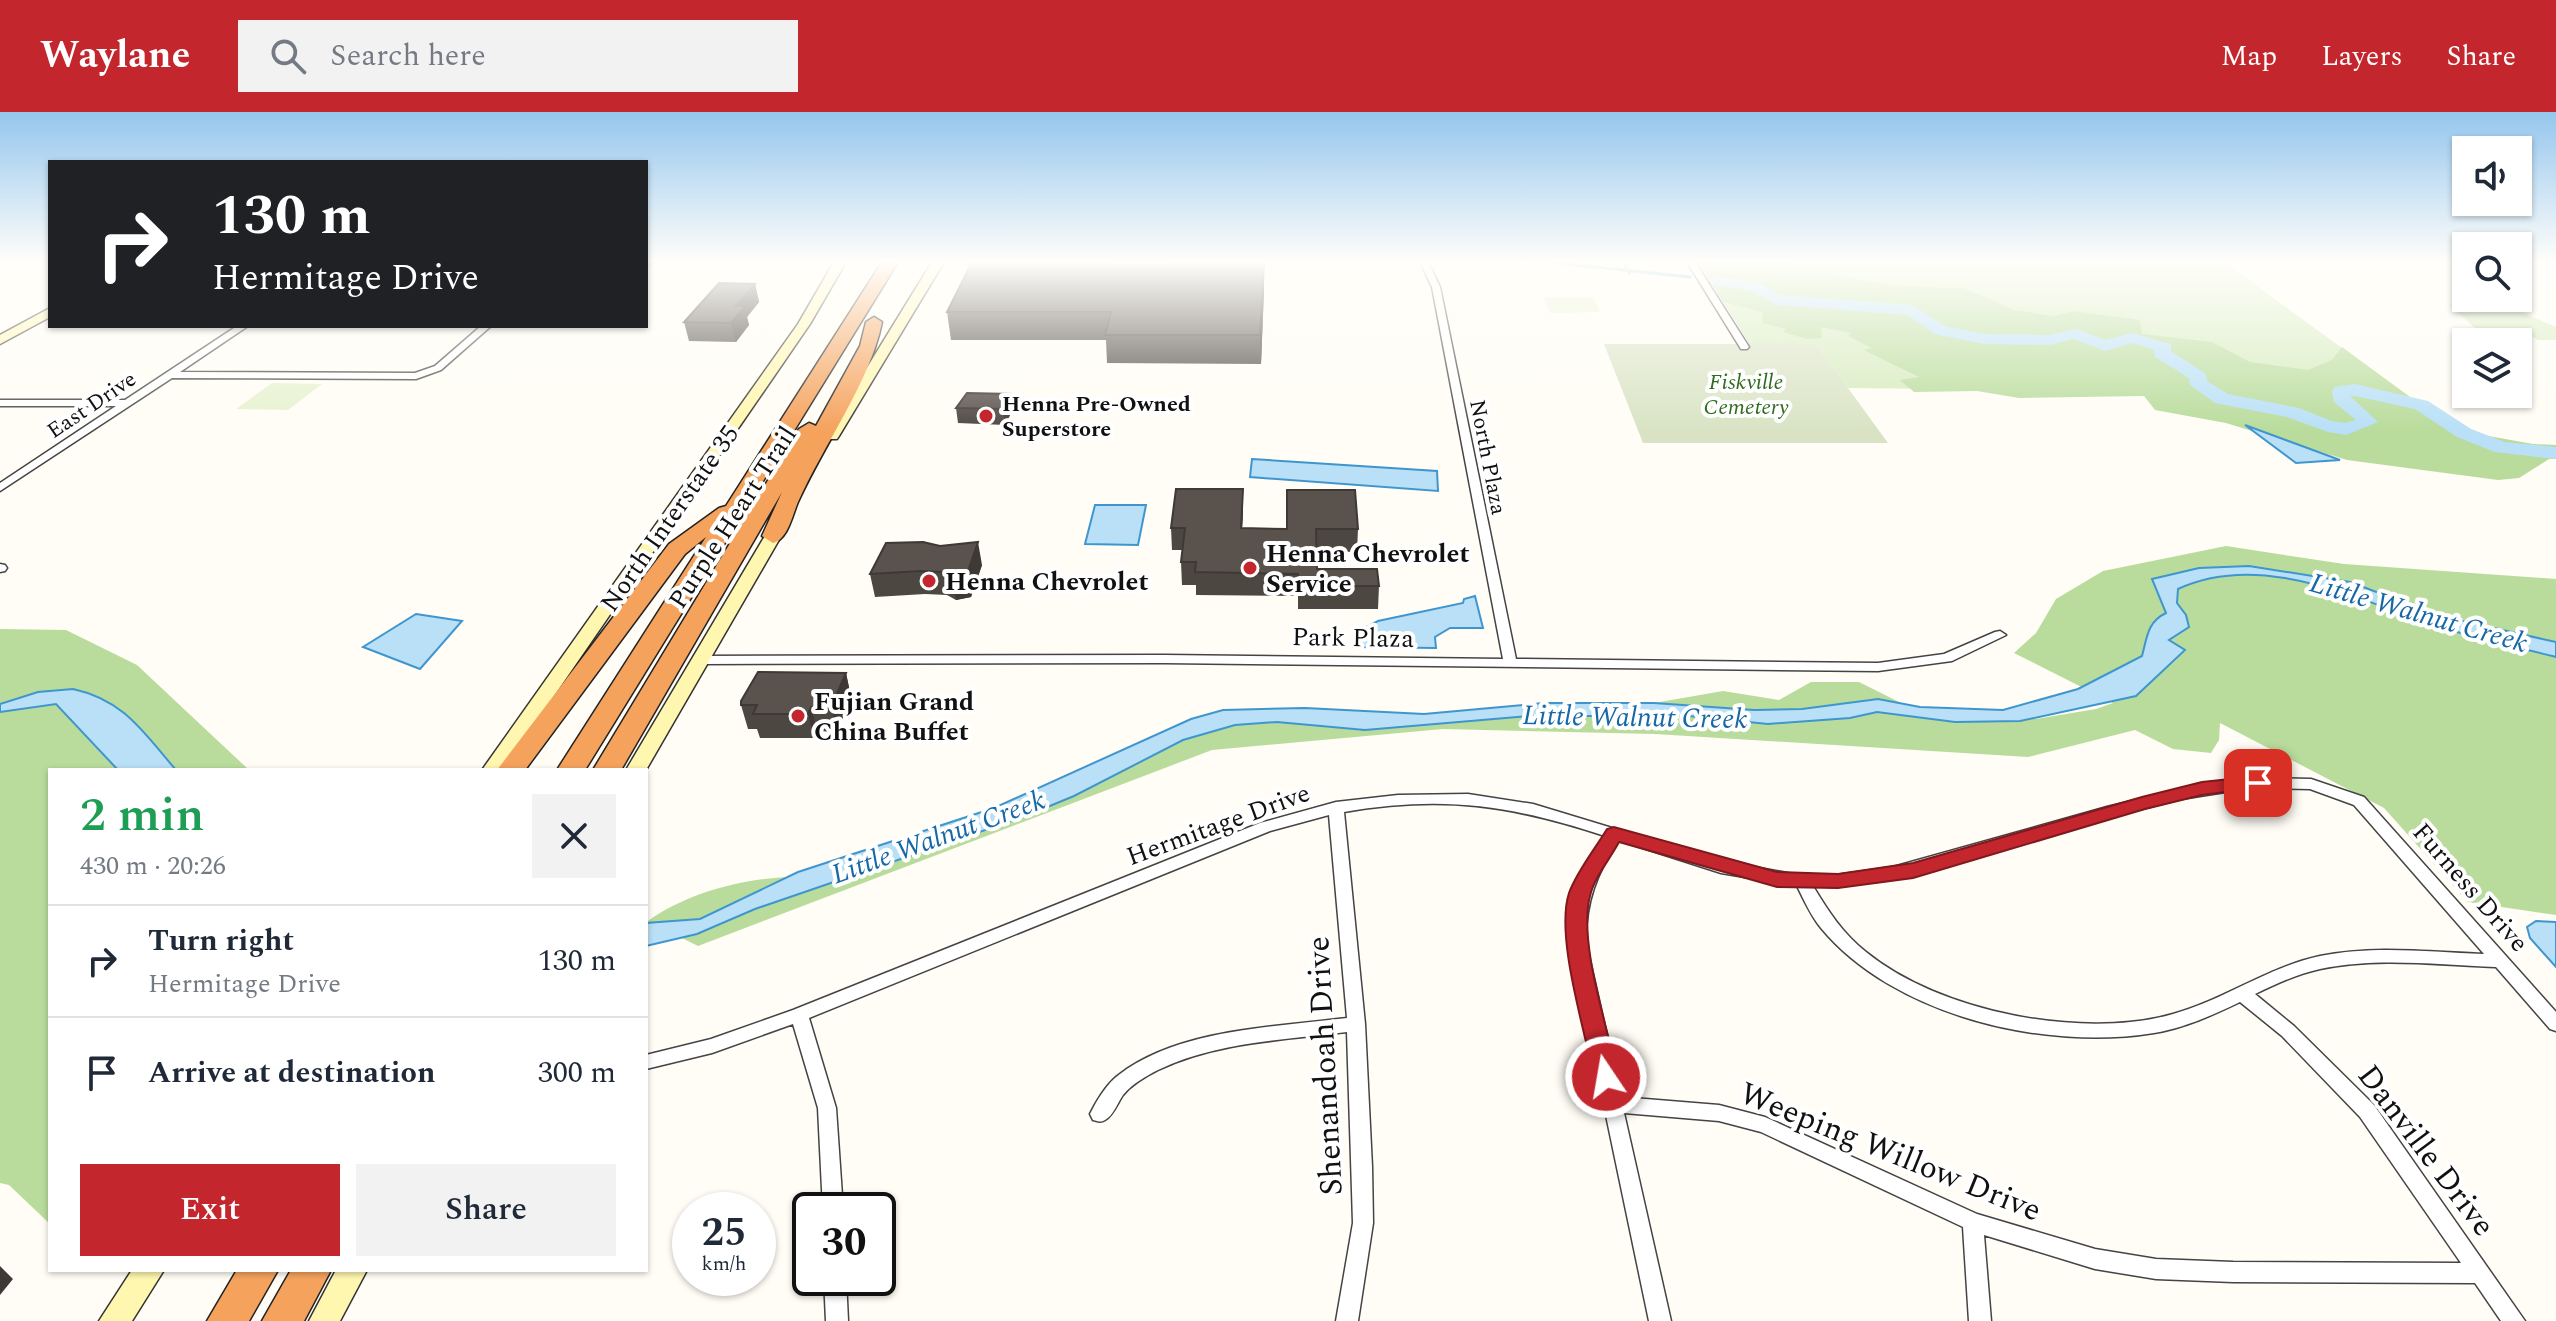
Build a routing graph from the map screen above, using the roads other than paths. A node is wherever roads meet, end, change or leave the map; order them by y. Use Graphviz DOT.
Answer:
graph roads {
  1 [pos="39,318"];
  2 [pos="807,318"];
  3 [pos="855,318"];
  4 [pos="876,318"];
  5 [pos="904,318"];
  6 [pos="1442,318"];
  7 [pos="1726,318"];
  8 [pos="874,322"];
  9 [pos="240,328"];
  10 [pos="484,328"];
  11 [pos="0,340"];
  12 [pos="1744,347"];
  13 [pos="171,375"];
  14 [pos="0,403"];
  15 [pos="127,403"];
  16 [pos="0,488"];
  17 [pos="739,503"];
  18 [pos="773,536"];
  19 [pos="2000,635"];
  20 [pos="700,660"];
  21 [pos="1510,662"];
  22 [pos="493,768"];
  23 [pos="513,768"];
  24 [pos="572,768"];
  25 [pos="608,768"];
  26 [pos="637,768"];
  27 [pos="2342,789"];
  28 [pos="1336,807"];
  29 [pos="1614,834"];
  30 [pos="1802,881"];
  31 [pos="2501,961"];
  32 [pos="2244,995"];
  33 [pos="799,1015"];
  34 [pos="1356,1024"];
  35 [pos="2556,1024"];
  36 [pos="648,1062"];
  37 [pos="1612,1104"];
  38 [pos="1100,1114"];
  39 [pos="832,1192"];
  40 [pos="1973,1222"];
  41 [pos="148,1272"];
  42 [pos="258,1272"];
  43 [pos="311,1272"];
  44 [pos="351,1272"];
  45 [pos="2480,1273"];
  46 [pos="836,1296"];
  47 [pos="114,1321"];
  48 [pos="227,1321"];
  49 [pos="282,1321"];
  50 [pos="324,1321"];
  51 [pos="837,1321"];
  52 [pos="1347,1321"];
  53 [pos="1660,1321"];
  54 [pos="1980,1321"];
  55 [pos="2514,1321"];
  1 -- 11 [label="main road"];
  2 -- 22 [label="main road, North Interstate 35"];
  3 -- 17 [label="highway, Purple Heart Trail"];
  4 -- 8 [label="highway, Purple Heart Trail"];
  5 -- 18 [label="main road"];
  6 -- 21 [label="street, North Plaza"];
  7 -- 12 [label="street"];
  8 -- 18 [label="highway"];
  8 -- 25 [label="highway, Purple Heart Trail"];
  9 -- 13 [label="street, East Drive"];
  10 -- 13 [label="street"];
  13 -- 15 [label="street, East Drive"];
  14 -- 15 [label="street"];
  15 -- 16 [label="street, East Drive"];
  17 -- 23 [label="highway"];
  17 -- 24 [label="highway, Purple Heart Trail"];
  18 -- 20 [label="main road"];
  19 -- 21 [label="street, Park Plaza"];
  20 -- 21 [label="street, Park Plaza"];
  20 -- 26 [label="main road"];
  27 -- 30 [label="street, Hermitage Drive"];
  27 -- 31 [label="street, Furness Drive"];
  28 -- 29 [label="street, Hermitage Drive"];
  28 -- 33 [label="street, Hermitage Drive"];
  28 -- 34 [label="street, Shenandoah Drive"];
  29 -- 30 [label="street, Hermitage Drive"];
  29 -- 37 [label="street"];
  30 -- 32 [label="street"];
  31 -- 32 [label="street"];
  31 -- 35 [label="street, Furness Drive"];
  32 -- 45 [label="street, Danville Drive"];
  33 -- 36 [label="street, Hermitage Drive"];
  33 -- 39 [label="street"];
  34 -- 38 [label="street"];
  34 -- 52 [label="street, Shenandoah Drive"];
  37 -- 40 [label="street, Weeping Willow Drive"];
  37 -- 53 [label="street"];
  40 -- 45 [label="street, Weeping Willow Drive"];
  40 -- 54 [label="street"];
  41 -- 47 [label="main road"];
  42 -- 48 [label="highway"];
  43 -- 49 [label="highway"];
  44 -- 50 [label="main road"];
  45 -- 55 [label="street, Danville Drive"];
  46 -- 51 [label="street"];
}
